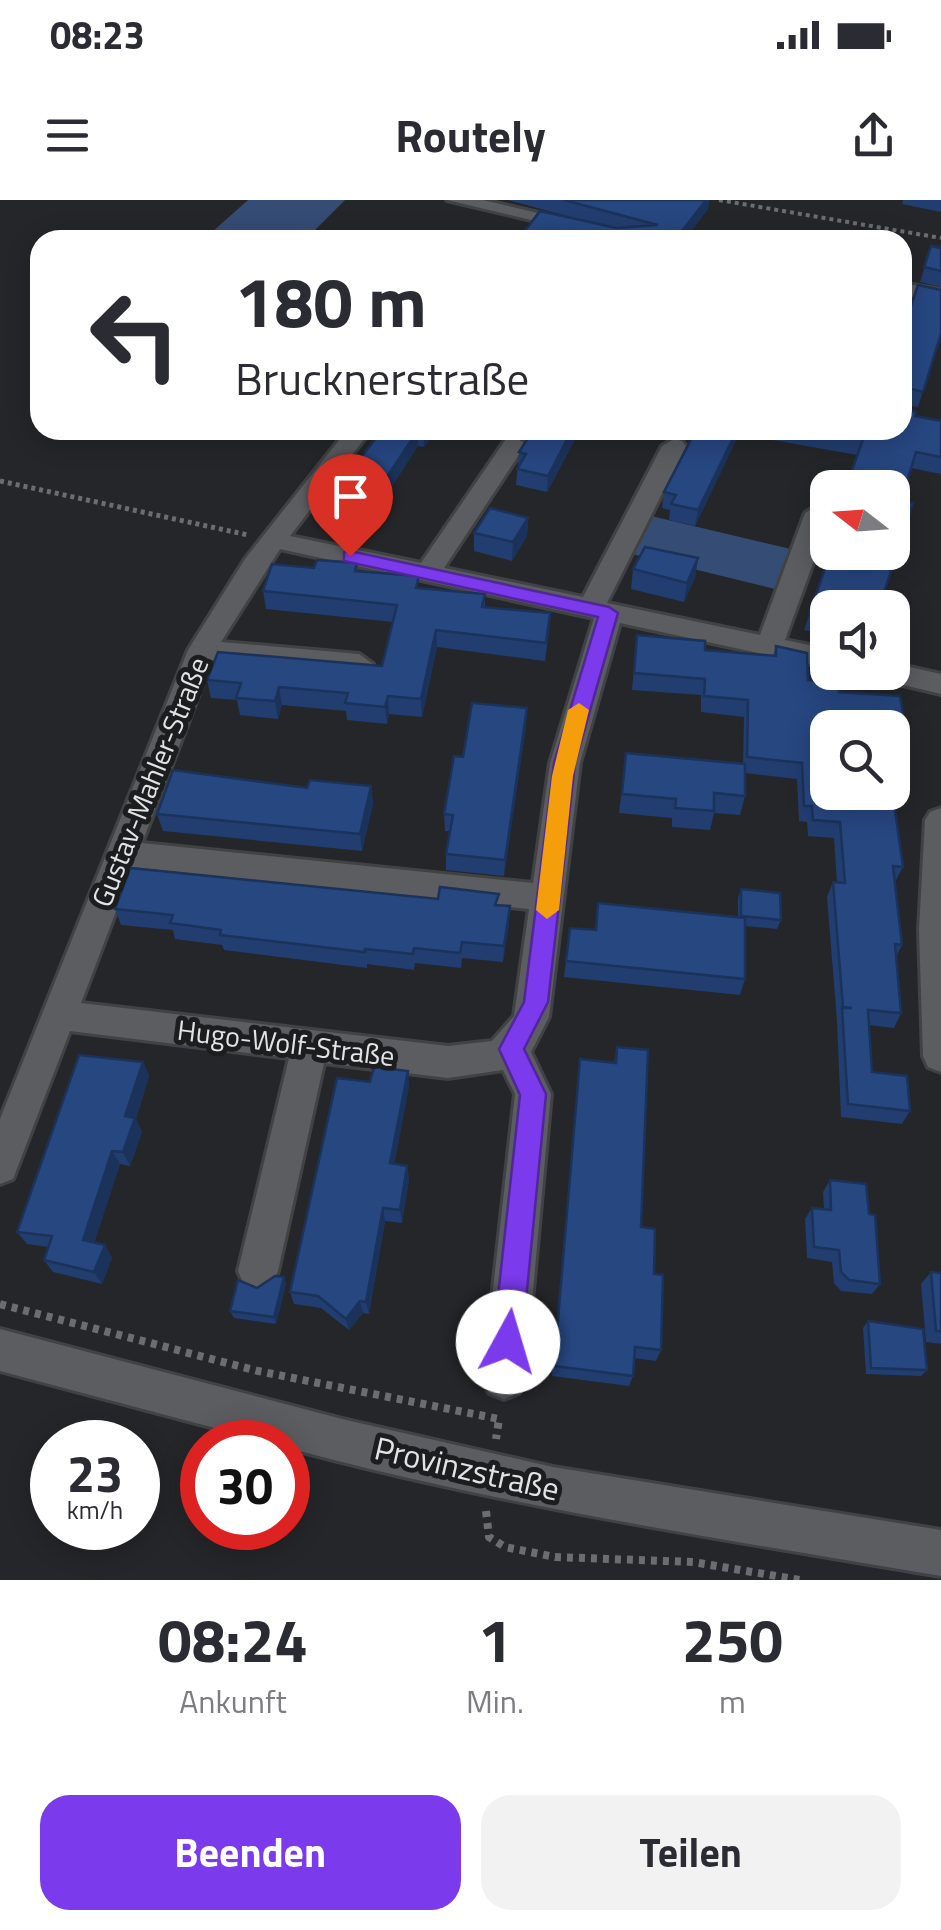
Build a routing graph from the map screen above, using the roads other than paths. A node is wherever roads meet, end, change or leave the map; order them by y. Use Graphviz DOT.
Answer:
graph roads {
  1 [pos="456,200"];
  2 [pos="526,216"];
  3 [pos="516,230"];
  4 [pos="594,230"];
  5 [pos="939,288"];
  6 [pos="912,289"];
  7 [pos="351,440"];
  8 [pos="514,444"];
  9 [pos="674,446"];
  10 [pos="810,535"];
  11 [pos="273,540"];
  12 [pos="428,572"];
  13 [pos="599,611"];
  14 [pos="769,647"];
  15 [pos="202,650"];
  16 [pos="810,656"];
  17 [pos="359,664"];
  18 [pos="910,677"];
  19 [pos="941,684"];
  20 [pos="941,820"];
  21 [pos="121,853"];
  22 [pos="549,898"];
  23 [pos="59,1015"];
  24 [pos="310,1046"];
  25 [pos="511,1049"];
  26 [pos="941,1056"];
  27 [pos="0,1166"];
  28 [pos="258,1271"];
  29 [pos="0,1350"];
  30 [pos="504,1378"];
  31 [pos="941,1553"];
  1 -- 2 [label="street"];
  2 -- 3 [label="street"];
  2 -- 4 [label="street"];
  5 -- 6 [label="street"];
  7 -- 11 [label="street, Gustav-Mahler-Straße"];
  8 -- 12 [label="street"];
  9 -- 13 [label="street"];
  10 -- 14 [label="street"];
  11 -- 12 [label="street"];
  11 -- 15 [label="street, Gustav-Mahler-Straße"];
  12 -- 13 [label="street"];
  13 -- 14 [label="street"];
  13 -- 22 [label="street"];
  14 -- 16 [label="street"];
  15 -- 17 [label="street"];
  15 -- 21 [label="street, Gustav-Mahler-Straße"];
  18 -- 19 [label="street"];
  20 -- 26 [label="street"];
  21 -- 22 [label="street"];
  21 -- 23 [label="street, Gustav-Mahler-Straße"];
  22 -- 25 [label="street"];
  23 -- 24 [label="street, Hugo-Wolf-Straße"];
  23 -- 27 [label="street, Gustav-Mahler-Straße"];
  24 -- 25 [label="street, Hugo-Wolf-Straße"];
  24 -- 28 [label="street"];
  25 -- 30 [label="street"];
  29 -- 31 [label="street, Provinzstraße"];
}
